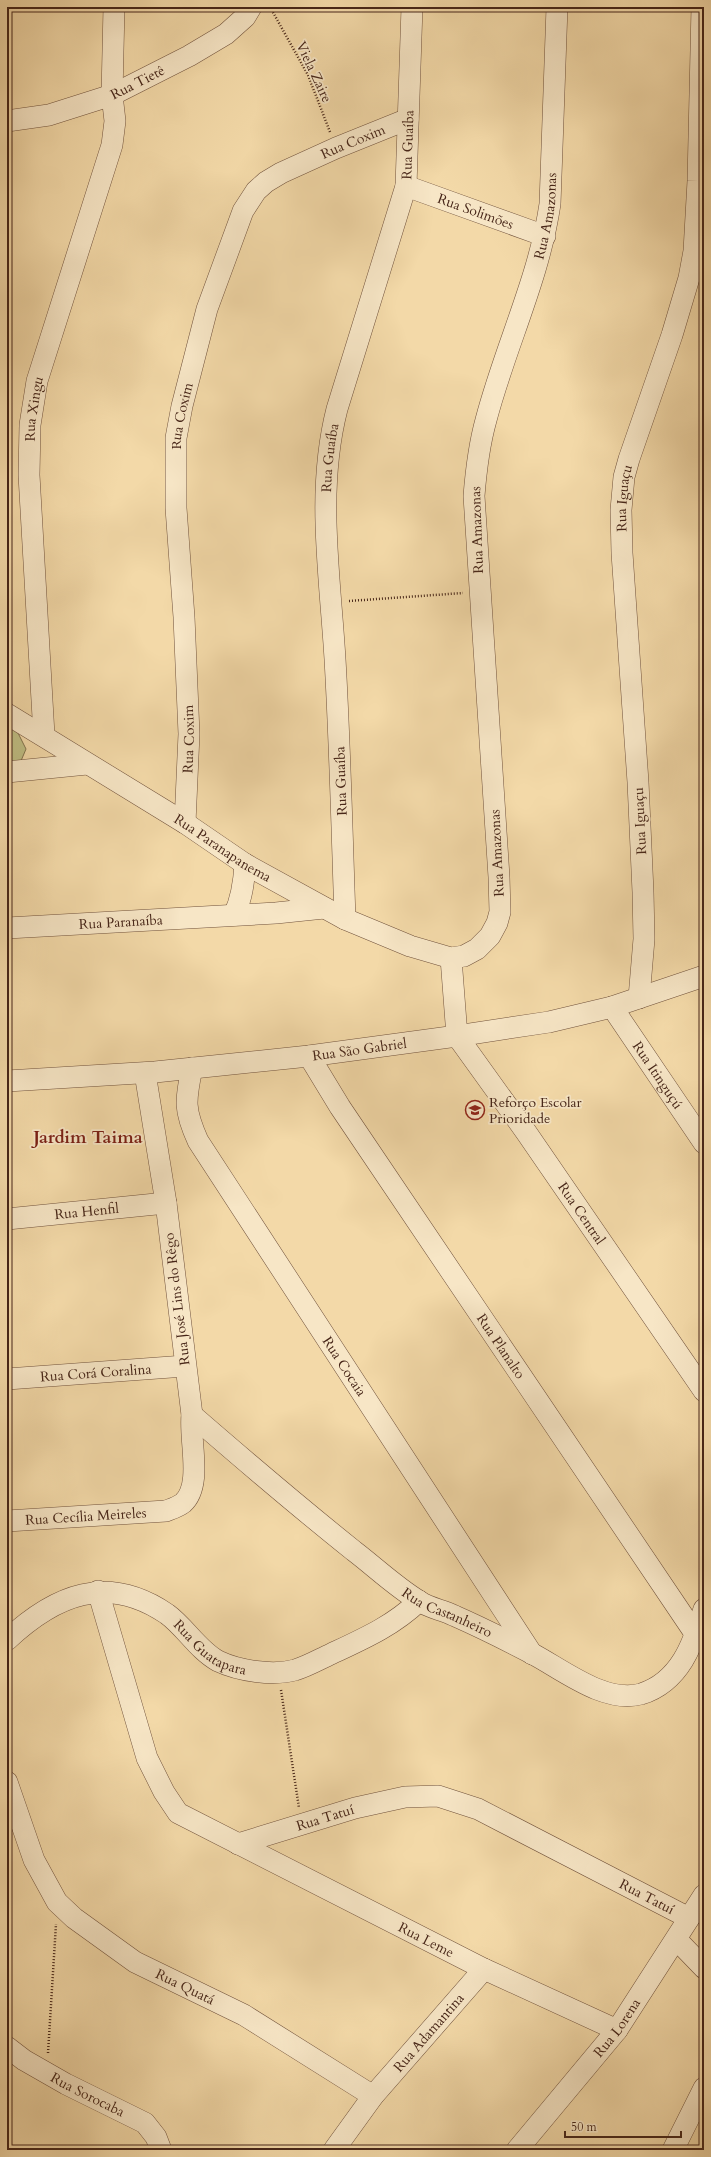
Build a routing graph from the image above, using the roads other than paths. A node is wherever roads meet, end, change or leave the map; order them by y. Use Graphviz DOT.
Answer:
graph roads {
  1 [pos="114,7"];
  2 [pos="251,7"];
  3 [pos="412,7"];
  4 [pos="557,7"];
  5 [pos="702,7"];
  6 [pos="112,95"];
  7 [pos="408,119"];
  8 [pos="7,122"];
  9 [pos="702,122"];
  10 [pos="406,186"];
  11 [pos="545,236"];
  12 [pos="7,714"];
  13 [pos="44,735"];
  14 [pos="87,764"];
  15 [pos="7,772"];
  16 [pos="186,822"];
  17 [pos="245,864"];
  18 [pos="324,908"];
  19 [pos="234,915"];
  20 [pos="345,919"];
  21 [pos="7,928"];
  22 [pos="451,958"];
  23 [pos="704,976"];
  24 [pos="639,998"];
  25 [pos="612,1007"];
  26 [pos="457,1036"];
  27 [pos="309,1056"];
  28 [pos="192,1068"];
  29 [pos="145,1073"];
  30 [pos="7,1081"];
  31 [pos="704,1143"];
  32 [pos="166,1204"];
  33 [pos="7,1219"];
  34 [pos="185,1366"];
  35 [pos="7,1379"];
  36 [pos="704,1391"];
  37 [pos="192,1415"];
  38 [pos="166,1511"];
  39 [pos="7,1521"];
  40 [pos="98,1591"];
  41 [pos="419,1601"];
  42 [pos="704,1609"];
  43 [pos="696,1635"];
  44 [pos="7,1640"];
  45 [pos="532,1654"];
  46 [pos="7,1782"];
  47 [pos="238,1844"];
  48 [pos="704,1895"];
  49 [pos="690,1918"];
  50 [pos="677,1940"];
  51 [pos="704,1968"];
  52 [pos="484,1969"];
  53 [pos="617,2030"];
  54 [pos="7,2047"];
  55 [pos="704,2088"];
  56 [pos="373,2096"];
  57 [pos="161,2150"];
  58 [pos="334,2150"];
  59 [pos="517,2150"];
  60 [pos="673,2150"];
  1 -- 6 [label="street, Rua Xingu"];
  2 -- 6 [label="street, Rua Tietê"];
  3 -- 7 [label="street, Rua Guaíba"];
  4 -- 11 [label="street, Rua Amazonas"];
  5 -- 9 [label="street, Rua Iguaçu"];
  6 -- 8 [label="street, Rua Tietê"];
  6 -- 13 [label="street, Rua Xingu"];
  7 -- 10 [label="street, Rua Guaíba"];
  7 -- 16 [label="street, Rua Coxim"];
  9 -- 24 [label="street, Rua Iguaçu"];
  10 -- 11 [label="street, Rua Solimões"];
  10 -- 20 [label="street, Rua Guaíba"];
  11 -- 22 [label="street, Rua Amazonas"];
  12 -- 13 [label="street, Rua Paranapanema"];
  13 -- 14 [label="street, Rua Paranapanema"];
  14 -- 15 [label="street"];
  14 -- 16 [label="street, Rua Paranapanema"];
  16 -- 17 [label="street, Rua Paranapanema"];
  17 -- 18 [label="street, Rua Paranapanema"];
  17 -- 19 [label="street"];
  18 -- 19 [label="street, Rua Paranaíba"];
  18 -- 20 [label="street, Rua Paranapanema"];
  19 -- 21 [label="street, Rua Paranaíba"];
  20 -- 22 [label="street, Rua Paranapanema"];
  22 -- 26 [label="street"];
  23 -- 24 [label="street, Rua São Gabriel"];
  24 -- 25 [label="street, Rua São Gabriel"];
  25 -- 26 [label="street, Rua São Gabriel"];
  25 -- 31 [label="street, Rua Itinguçú"];
  26 -- 27 [label="street, Rua São Gabriel"];
  26 -- 36 [label="street, Rua Central"];
  27 -- 28 [label="street, Rua São Gabriel"];
  27 -- 43 [label="street, Rua Planalto"];
  28 -- 29 [label="street, Rua São Gabriel"];
  28 -- 45 [label="street, Rua Cocaia"];
  29 -- 30 [label="street, Rua São Gabriel"];
  29 -- 32 [label="street, Rua José Lins do Rêgo"];
  32 -- 33 [label="street, Rua Henfil"];
  32 -- 34 [label="street, Rua José Lins do Rêgo"];
  34 -- 35 [label="street, Rua Corá Coralina"];
  34 -- 37 [label="street, Rua José Lins do Rêgo"];
  37 -- 38 [label="street, Rua José Lins do Rêgo"];
  37 -- 41 [label="street, Rua Castanheiro"];
  38 -- 39 [label="street, Rua Cecília Meireles"];
  40 -- 41 [label="street, Rua Guatapara"];
  40 -- 44 [label="street, Rua Guatapara"];
  40 -- 47 [label="street"];
  41 -- 45 [label="street, Rua Castanheiro"];
  42 -- 43 [label="street, Rua Castanheiro"];
  43 -- 45 [label="street, Rua Castanheiro"];
  46 -- 56 [label="street, Rua Quatá"];
  47 -- 49 [label="street, Rua Tatuí"];
  47 -- 52 [label="street, Rua Leme"];
  48 -- 49 [label="street, Rua Lorena"];
  49 -- 50 [label="street, Rua Lorena"];
  50 -- 51 [label="street"];
  50 -- 53 [label="street, Rua Lorena"];
  52 -- 53 [label="street, Rua Leme"];
  52 -- 56 [label="street, Rua Adamantina"];
  53 -- 59 [label="street, Rua Lorena"];
  54 -- 57 [label="street, Rua Sorocaba"];
  55 -- 60 [label="street"];
  56 -- 58 [label="street"];
}
